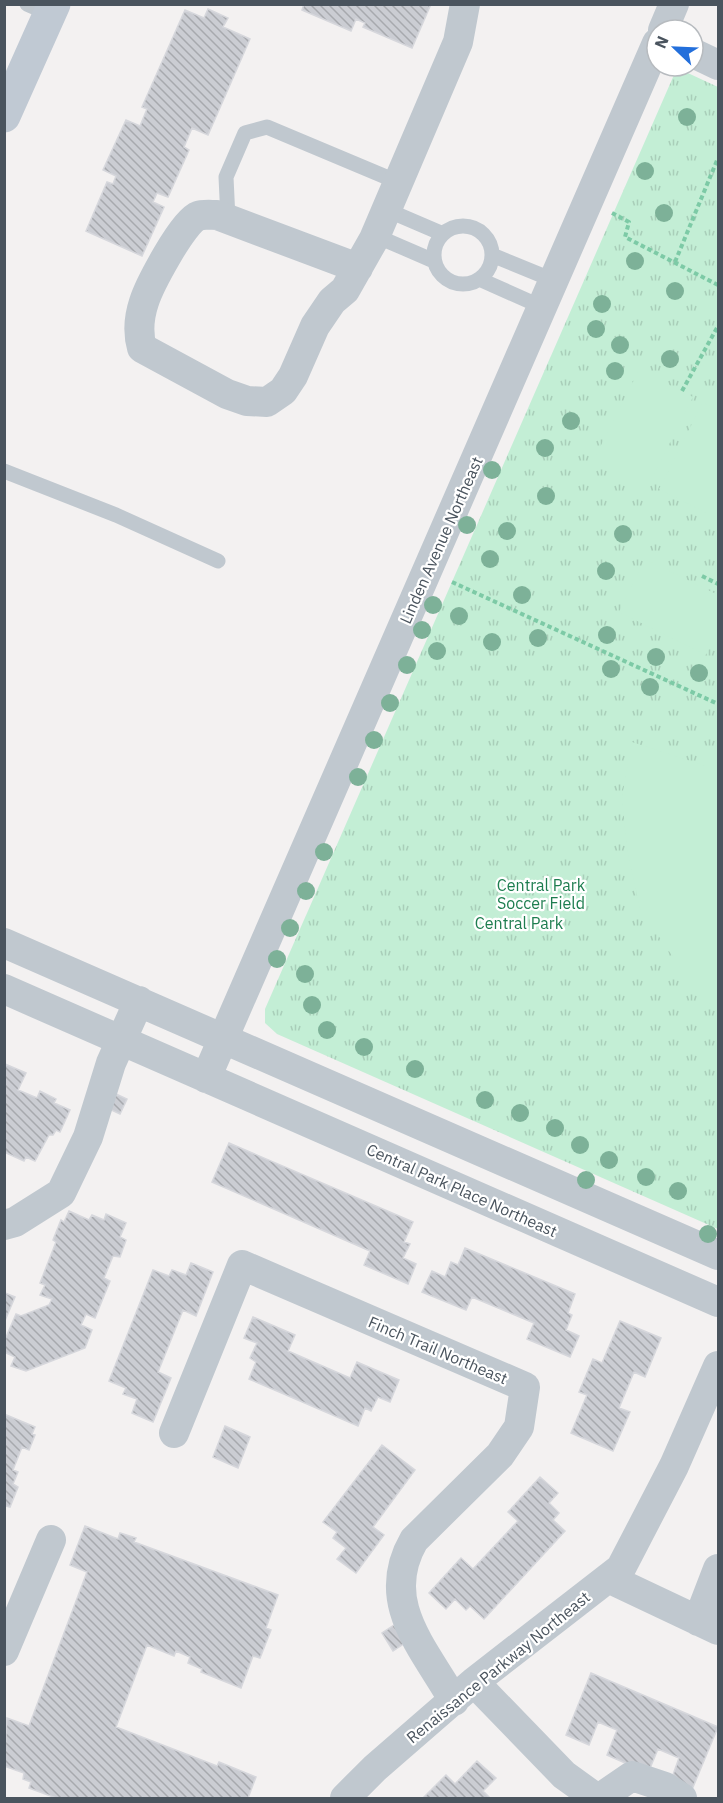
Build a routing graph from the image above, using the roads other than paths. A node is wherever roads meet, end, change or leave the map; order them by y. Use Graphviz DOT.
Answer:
graph roads {
  1 [pos="465,4"];
  2 [pos="674,4"];
  3 [pos="44,8"];
  4 [pos="668,18"];
  5 [pos="645,71"];
  6 [pos="4,116"];
  7 [pos="398,182"];
  8 [pos="228,219"];
  9 [pos="381,223"];
  10 [pos="443,234"];
  11 [pos="492,255"];
  12 [pos="434,261"];
  13 [pos="358,268"];
  14 [pos="479,279"];
  15 [pos="548,293"];
  16 [pos="4,471"];
  17 [pos="218,561"];
  18 [pos="4,943"];
  19 [pos="4,989"];
  20 [pos="139,1001"];
  21 [pos="224,1037"];
  22 [pos="121,1040"];
  23 [pos="206,1078"];
  24 [pos="4,1225"];
  25 [pos="718,1255"];
  26 [pos="718,1302"];
  27 [pos="718,1366"];
  28 [pos="174,1433"];
  29 [pos="51,1540"];
  30 [pos="718,1569"];
  31 [pos="608,1578"];
  32 [pos="708,1625"];
  33 [pos="4,1651"];
  34 [pos="464,1692"];
  35 [pos="345,1798"];
  36 [pos="598,1798"];
  37 [pos="682,1798"];
  1 -- 7 [label="street"];
  2 -- 4 [label="street"];
  3 -- 6 [label="main road"];
  5 -- 15 [label="street, Linden Avenue Northeast"];
  7 -- 8 [label="lane"];
  7 -- 9 [label="street"];
  8 -- 13 [label="street"];
  8 -- 13 [label="street"];
  9 -- 10 [label="lane"];
  9 -- 12 [label="lane"];
  9 -- 13 [label="street"];
  10 -- 11 [label="lane"];
  10 -- 12 [label="lane"];
  11 -- 14 [label="lane"];
  11 -- 15 [label="lane"];
  12 -- 14 [label="lane"];
  14 -- 15 [label="lane"];
  15 -- 21 [label="street, Linden Avenue Northeast"];
  16 -- 17 [label="lane"];
  18 -- 20 [label="street"];
  19 -- 22 [label="street, Central Park Place Northeast"];
  20 -- 21 [label="street"];
  20 -- 22 [label="street"];
  21 -- 23 [label="street"];
  21 -- 25 [label="street"];
  22 -- 23 [label="street, Central Park Place Northeast"];
  22 -- 24 [label="street"];
  23 -- 26 [label="street, Central Park Place Northeast"];
  27 -- 31 [label="street, Renaissance Parkway Northeast"];
  28 -- 34 [label="street, Finch Trail Northeast"];
  29 -- 33 [label="street"];
  30 -- 32 [label="street"];
  31 -- 32 [label="street"];
  31 -- 34 [label="street, Renaissance Parkway Northeast"];
  34 -- 35 [label="street, Renaissance Parkway Northeast"];
  34 -- 36 [label="street"];
  36 -- 37 [label="street"];
}
